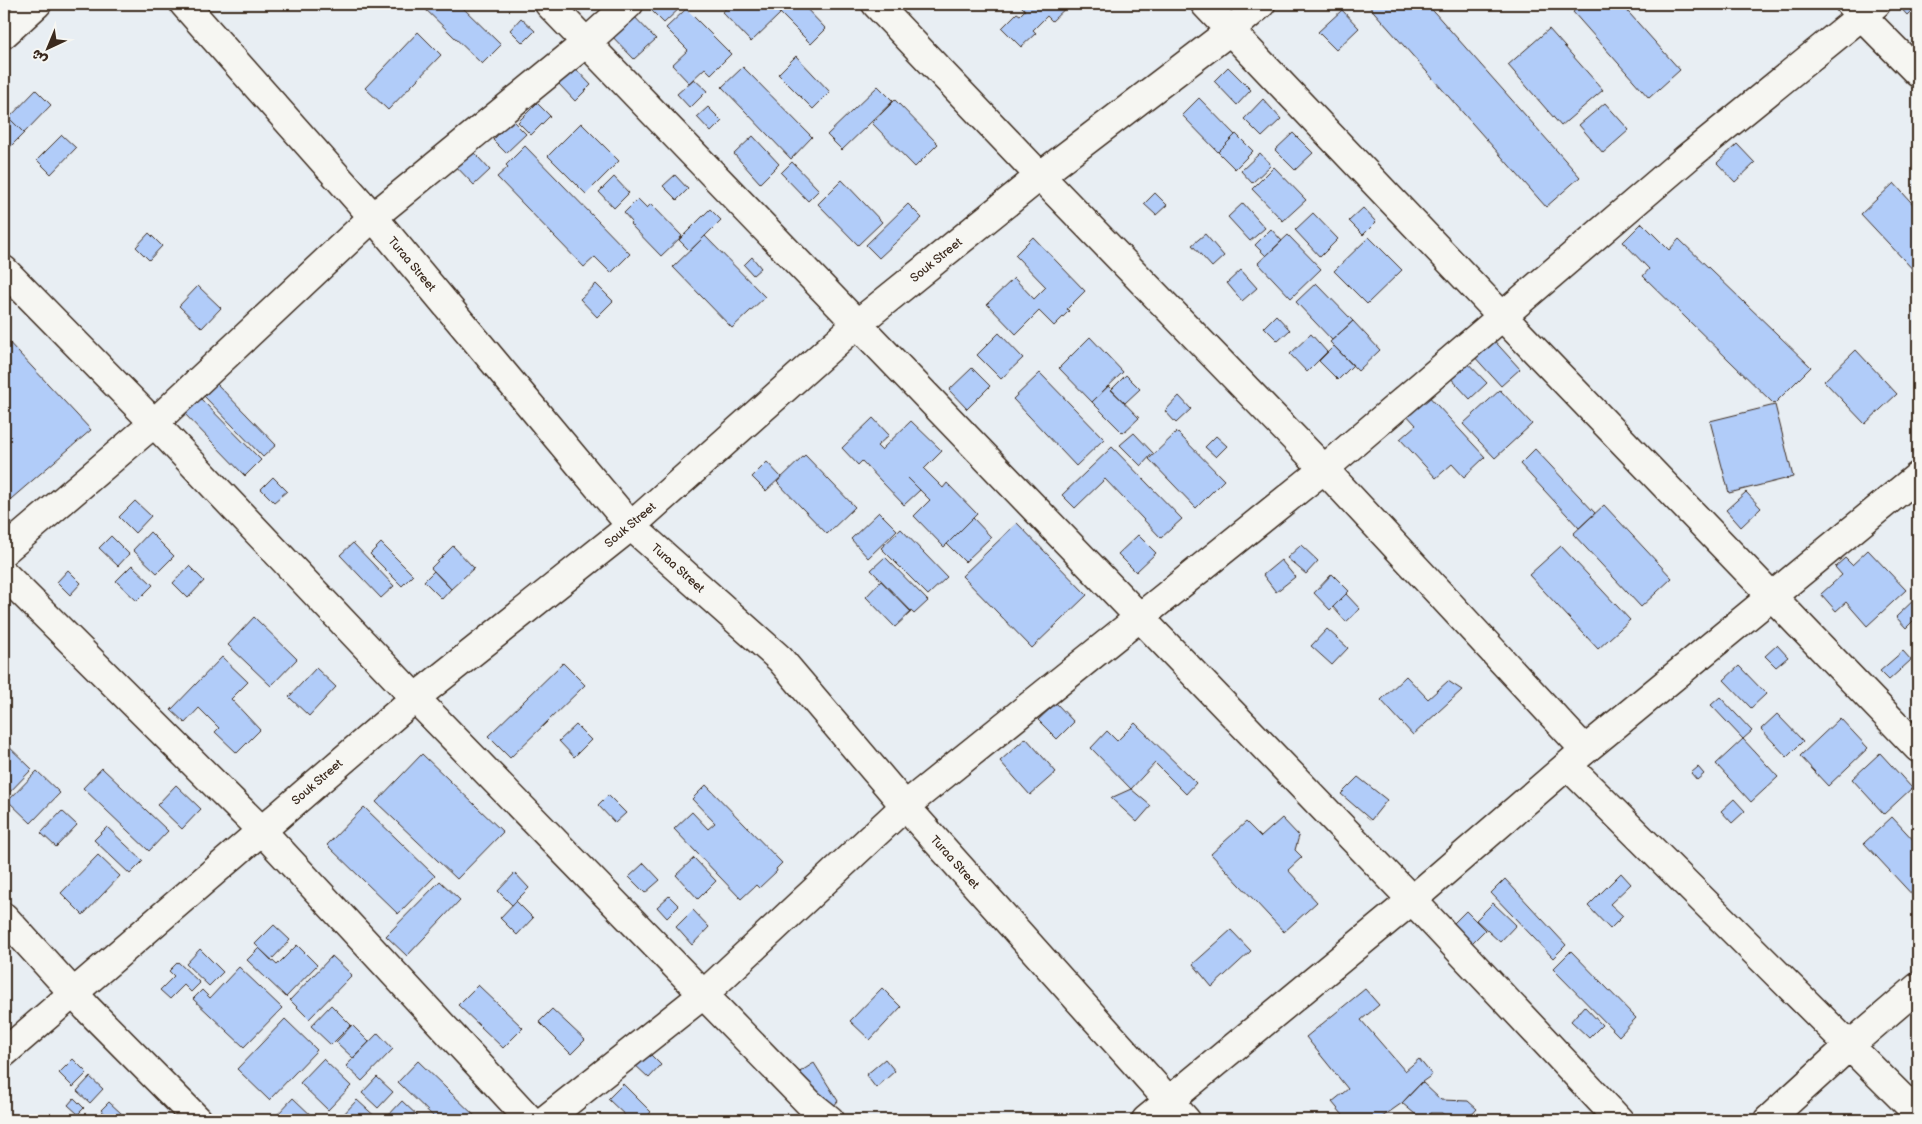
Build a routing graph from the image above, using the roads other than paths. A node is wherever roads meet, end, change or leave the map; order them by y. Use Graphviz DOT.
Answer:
graph roads {
  1 [pos="38,4"];
  2 [pos="184,4"];
  3 [pos="549,4"];
  4 [pos="629,4"];
  5 [pos="876,4"];
  6 [pos="1205,4"];
  7 [pos="1261,4"];
  8 [pos="1863,8"];
  9 [pos="1231,30"];
  10 [pos="4,34"];
  11 [pos="587,42"];
  12 [pos="1918,73"];
  13 [pos="1040,176"];
  14 [pos="373,217"];
  15 [pos="4,270"];
  16 [pos="1502,316"];
  17 [pos="858,323"];
  18 [pos="154,423"];
  19 [pos="1324,469"];
  20 [pos="1918,476"];
  21 [pos="630,526"];
  22 [pos="4,551"];
  23 [pos="4,574"];
  24 [pos="1773,597"];
  25 [pos="1139,618"];
  26 [pos="415,698"];
  27 [pos="1918,748"];
  28 [pos="1576,758"];
  29 [pos="905,806"];
  30 [pos="261,830"];
  31 [pos="1412,900"];
  32 [pos="4,917"];
  33 [pos="1918,987"];
  34 [pos="73,993"];
  35 [pos="704,994"];
  36 [pos="1849,1046"];
  37 [pos="4,1053"];
  38 [pos="1169,1100"];
  39 [pos="1918,1114"];
  40 [pos="198,1120"];
  41 [pos="530,1120"];
  42 [pos="545,1120"];
  43 [pos="830,1120"];
  44 [pos="1146,1120"];
  45 [pos="1186,1120"];
  46 [pos="1620,1120"];
  47 [pos="1768,1120"];
  1 -- 10 [label="street"];
  2 -- 14 [label="street, Turaa Street"];
  3 -- 11 [label="street"];
  4 -- 11 [label="street"];
  5 -- 13 [label="street"];
  6 -- 9 [label="street"];
  7 -- 9 [label="street, Souk Street"];
  8 -- 12 [label="street"];
  8 -- 16 [label="street"];
  9 -- 13 [label="street, Souk Street"];
  9 -- 16 [label="street"];
  11 -- 14 [label="street"];
  11 -- 17 [label="street"];
  13 -- 17 [label="street, Souk Street"];
  13 -- 19 [label="street"];
  14 -- 18 [label="street"];
  14 -- 21 [label="street, Turaa Street"];
  15 -- 18 [label="street"];
  16 -- 19 [label="street"];
  16 -- 24 [label="street"];
  17 -- 21 [label="street, Souk Street"];
  17 -- 25 [label="street"];
  18 -- 22 [label="street"];
  18 -- 26 [label="street"];
  19 -- 25 [label="street"];
  19 -- 28 [label="street"];
  20 -- 24 [label="street"];
  21 -- 26 [label="street, Souk Street"];
  21 -- 29 [label="street, Turaa Street"];
  23 -- 30 [label="street"];
  24 -- 27 [label="street"];
  24 -- 28 [label="street"];
  25 -- 29 [label="street"];
  25 -- 31 [label="street"];
  26 -- 30 [label="street, Souk Street"];
  26 -- 35 [label="street"];
  28 -- 31 [label="street"];
  28 -- 36 [label="street"];
  29 -- 35 [label="street"];
  29 -- 38 [label="street, Turaa Street"];
  30 -- 34 [label="street, Souk Street"];
  30 -- 41 [label="street"];
  31 -- 38 [label="street"];
  31 -- 46 [label="street"];
  32 -- 34 [label="street"];
  33 -- 36 [label="street"];
  34 -- 37 [label="street, Souk Street"];
  34 -- 40 [label="street"];
  35 -- 42 [label="street"];
  35 -- 43 [label="street"];
  36 -- 39 [label="street"];
  36 -- 47 [label="street"];
  38 -- 44 [label="street"];
  38 -- 45 [label="street, Turaa Street"];
}
